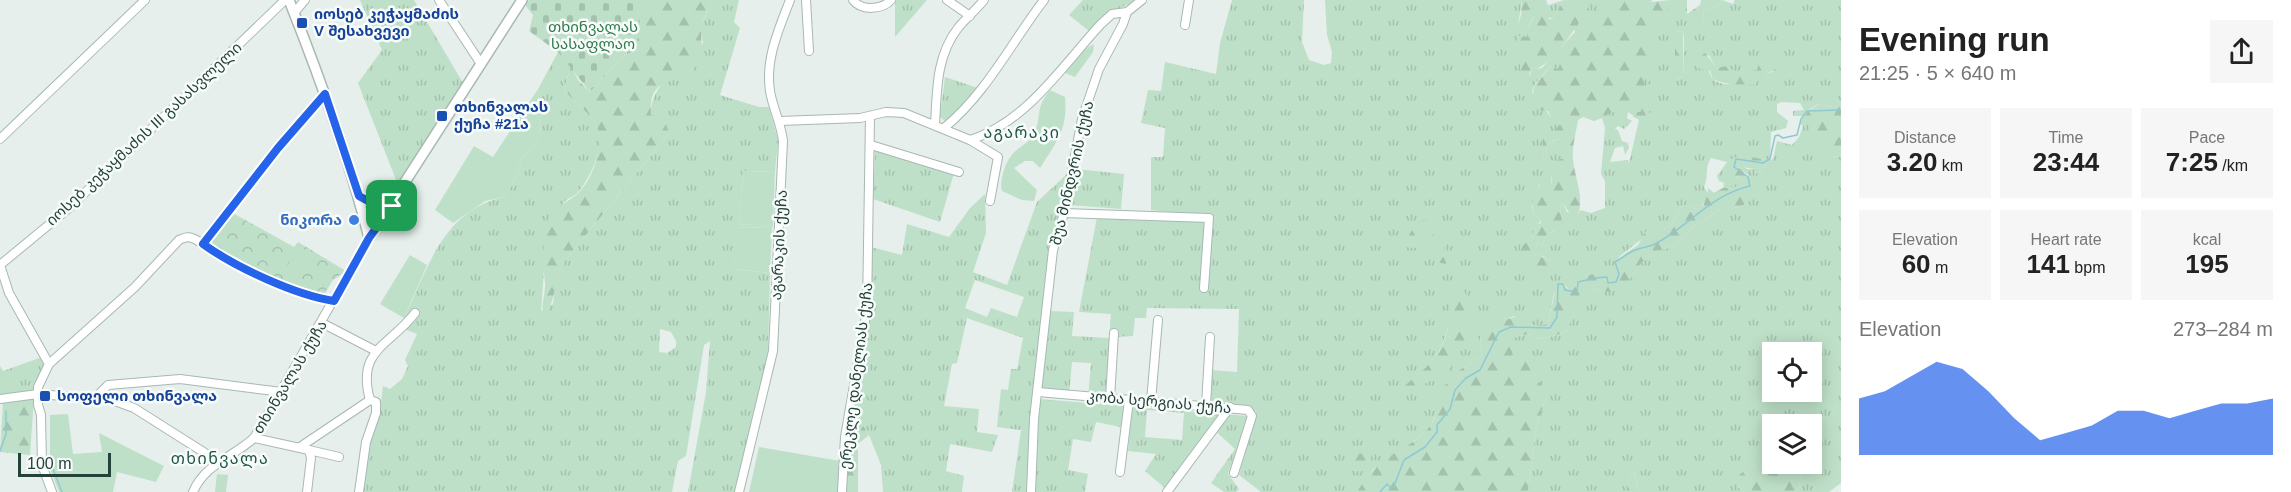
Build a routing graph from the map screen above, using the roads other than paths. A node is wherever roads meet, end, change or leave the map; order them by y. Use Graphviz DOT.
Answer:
graph roads {
  1 [pos="145,0"];
  2 [pos="287,0"];
  3 [pos="305,0"];
  4 [pos="439,0"];
  5 [pos="522,0"];
  6 [pos="790,0"];
  7 [pos="806,0"];
  8 [pos="853,0"];
  9 [pos="891,0"];
  10 [pos="947,0"];
  11 [pos="984,0"];
  12 [pos="1044,0"];
  13 [pos="1142,0"];
  14 [pos="1189,0"];
  15 [pos="1126,12"];
  16 [pos="294,13"];
  17 [pos="970,16"];
  18 [pos="1185,25"];
  19 [pos="809,51"];
  20 [pos="481,64"];
  21 [pos="325,94"];
  22 [pos="870,116"];
  23 [pos="780,121"];
  24 [pos="935,125"];
  25 [pos="944,128"];
  26 [pos="0,139"];
  27 [pos="970,140"];
  28 [pos="871,145"];
  29 [pos="959,172"];
  30 [pos="359,196"];
  31 [pos="990,201"];
  32 [pos="392,206"];
  33 [pos="1064,213"];
  34 [pos="369,238"];
  35 [pos="203,244"];
  36 [pos="0,265"];
  37 [pos="1204,288"];
  38 [pos="334,301"];
  39 [pos="415,313"];
  40 [pos="1158,320"];
  41 [pos="322,323"];
  42 [pos="1114,333"];
  43 [pos="1210,337"];
  44 [pos="376,351"];
  45 [pos="49,364"];
  46 [pos="282,392"];
  47 [pos="1038,392"];
  48 [pos="38,394"];
  49 [pos="1110,398"];
  50 [pos="0,399"];
  51 [pos="101,399"];
  52 [pos="370,400"];
  53 [pos="1129,400"];
  54 [pos="1151,401"];
  55 [pos="1206,405"];
  56 [pos="1230,407"];
  57 [pos="255,438"];
  58 [pos="300,447"];
  59 [pos="309,450"];
  60 [pos="339,457"];
  61 [pos="215,463"];
  62 [pos="1120,472"];
  63 [pos="1234,473"];
  64 [pos="52,492"];
  65 [pos="193,492"];
  66 [pos="307,492"];
  67 [pos="359,492"];
  68 [pos="739,492"];
  69 [pos="842,492"];
  70 [pos="1031,492"];
  71 [pos="1167,492"];
  1 -- 26 [label="street"];
  2 -- 16 [label="street"];
  2 -- 36 [label="street, იოსებ კეჭაყმაძის III გასასვლელი"];
  3 -- 16 [label="street"];
  4 -- 20 [label="street"];
  5 -- 20 [label="street, თხინვალას ქუჩა"];
  6 -- 23 [label="street, აგარაკის ქუჩა"];
  7 -- 19 [label="street"];
  8 -- 9 [label="street"];
  10 -- 17 [label="street"];
  11 -- 17 [label="street"];
  12 -- 25 [label="street"];
  13 -- 15 [label="street"];
  14 -- 18 [label="street"];
  15 -- 27 [label="street"];
  15 -- 33 [label="street, შუა მინდვრის ქუჩა"];
  16 -- 21 [label="street"];
  17 -- 24 [label="street"];
  20 -- 32 [label="street, თხინვალას ქუჩა"];
  21 -- 30 [label="street"];
  21 -- 35 [label="street"];
  22 -- 23 [label="street"];
  22 -- 24 [label="street"];
  22 -- 28 [label="street, ერეკლე დანელიას ქუჩა"];
  23 -- 68 [label="street, აგარაკის ქუჩა"];
  24 -- 25 [label="street"];
  25 -- 27 [label="street"];
  27 -- 31 [label="street"];
  28 -- 29 [label="street"];
  28 -- 69 [label="street, ერეკლე დანელიას ქუჩა"];
  30 -- 32 [label="street"];
  30 -- 34 [label="street"];
  32 -- 34 [label="street, თხინვალას ქუჩა"];
  33 -- 37 [label="street"];
  33 -- 47 [label="street, შუა მინდვრის ქუჩა"];
  34 -- 38 [label="street, თხინვალას ქუჩა"];
  35 -- 38 [label="street"];
  35 -- 45 [label="street"];
  36 -- 45 [label="street"];
  38 -- 41 [label="street, თხინვალას ქუჩა"];
  39 -- 44 [label="street"];
  40 -- 54 [label="street"];
  41 -- 44 [label="street"];
  41 -- 46 [label="street, თხინვალას ქუჩა"];
  42 -- 49 [label="street"];
  43 -- 55 [label="street"];
  44 -- 52 [label="street"];
  45 -- 48 [label="street"];
  46 -- 51 [label="street"];
  46 -- 57 [label="street, თხინვალას ქუჩა"];
  47 -- 49 [label="street, კობა სერგიას ქუჩა"];
  47 -- 70 [label="street, შუა მინდვრის ქუჩა"];
  48 -- 50 [label="street"];
  48 -- 51 [label="street"];
  48 -- 64 [label="street"];
  49 -- 53 [label="street, კობა სერგიას ქუჩა"];
  51 -- 61 [label="street"];
  52 -- 58 [label="street"];
  52 -- 67 [label="street"];
  53 -- 54 [label="street, კობა სერგიას ქუჩა"];
  53 -- 62 [label="street"];
  54 -- 55 [label="street, კობა სერგიას ქუჩა"];
  55 -- 56 [label="street, კობა სერგიას ქუჩა"];
  56 -- 63 [label="street, კობა სერგიას ქუჩა"];
  56 -- 71 [label="street"];
  57 -- 58 [label="street"];
  57 -- 61 [label="street, თხინვალას ქუჩა"];
  58 -- 59 [label="street"];
  59 -- 60 [label="street"];
  59 -- 66 [label="street"];
  61 -- 65 [label="street, თხინვალას ქუჩა"];
}
